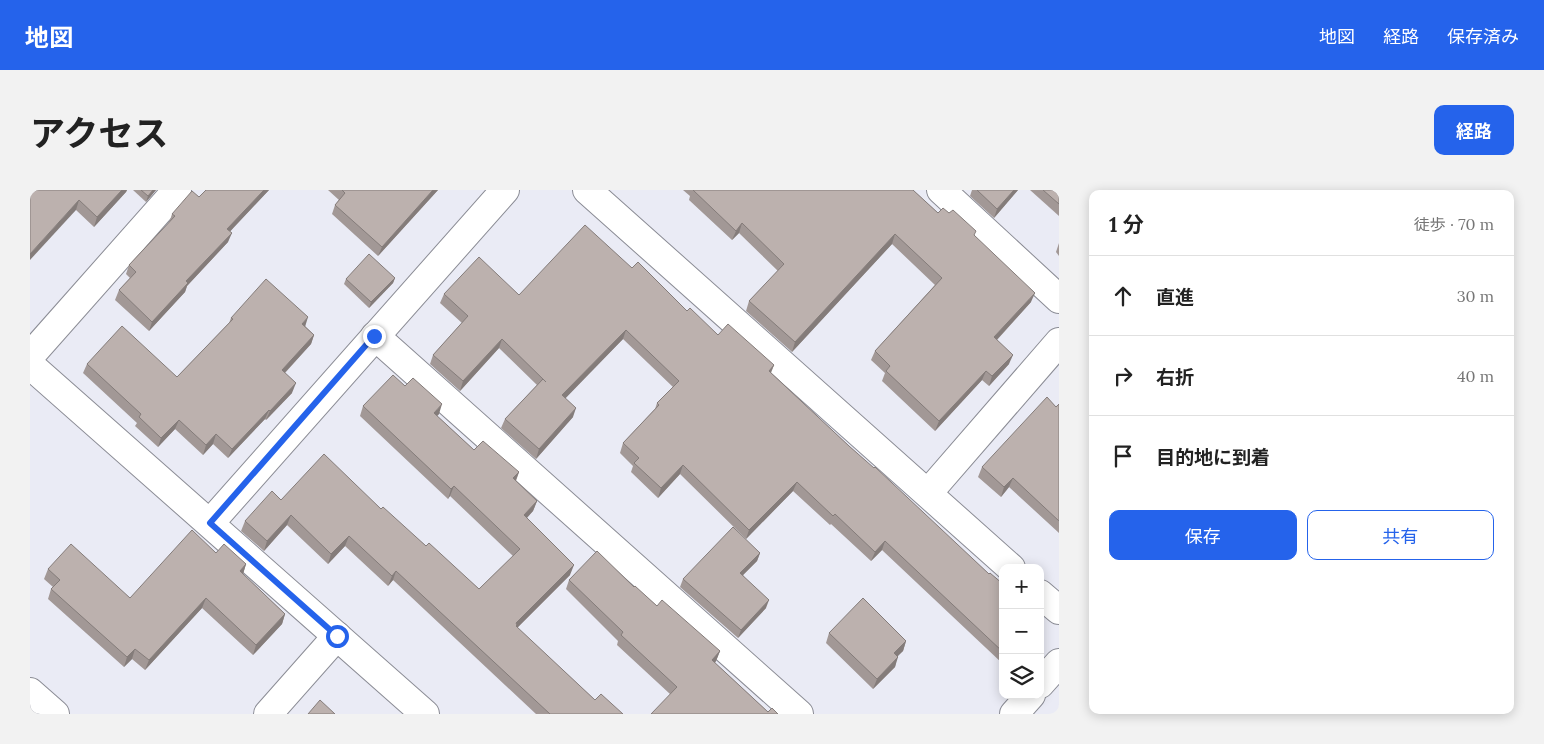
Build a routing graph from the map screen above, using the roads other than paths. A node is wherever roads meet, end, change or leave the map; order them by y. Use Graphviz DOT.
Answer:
graph roads {
  1 [pos="177,190"];
  2 [pos="505,190"];
  3 [pos="587,190"];
  4 [pos="941,190"];
  5 [pos="1059,299"];
  6 [pos="374,336"];
  7 [pos="1059,342"];
  8 [pos="30,356"];
  9 [pos="30,365"];
  10 [pos="928,493"];
  11 [pos="210,523"];
  12 [pos="1007,564"];
  13 [pos="1044,597"];
  14 [pos="1059,610"];
  15 [pos="337,636"];
  16 [pos="1059,663"];
  17 [pos="1044,680"];
  18 [pos="30,692"];
  19 [pos="1027,699"];
  20 [pos="55,714"];
  21 [pos="268,714"];
  22 [pos="425,714"];
  23 [pos="799,714"];
  24 [pos="1014,714"];
  1 -- 8 [label="street"];
  2 -- 6 [label="street"];
  3 -- 10 [label="street"];
  4 -- 5 [label="street"];
  6 -- 11 [label="street"];
  6 -- 23 [label="street"];
  7 -- 10 [label="street"];
  9 -- 11 [label="street"];
  10 -- 12 [label="street"];
  11 -- 15 [label="street"];
  13 -- 14 [label="street"];
  15 -- 21 [label="street"];
  15 -- 22 [label="street"];
  16 -- 17 [label="street"];
  18 -- 20 [label="street"];
  19 -- 24 [label="street"];
}
